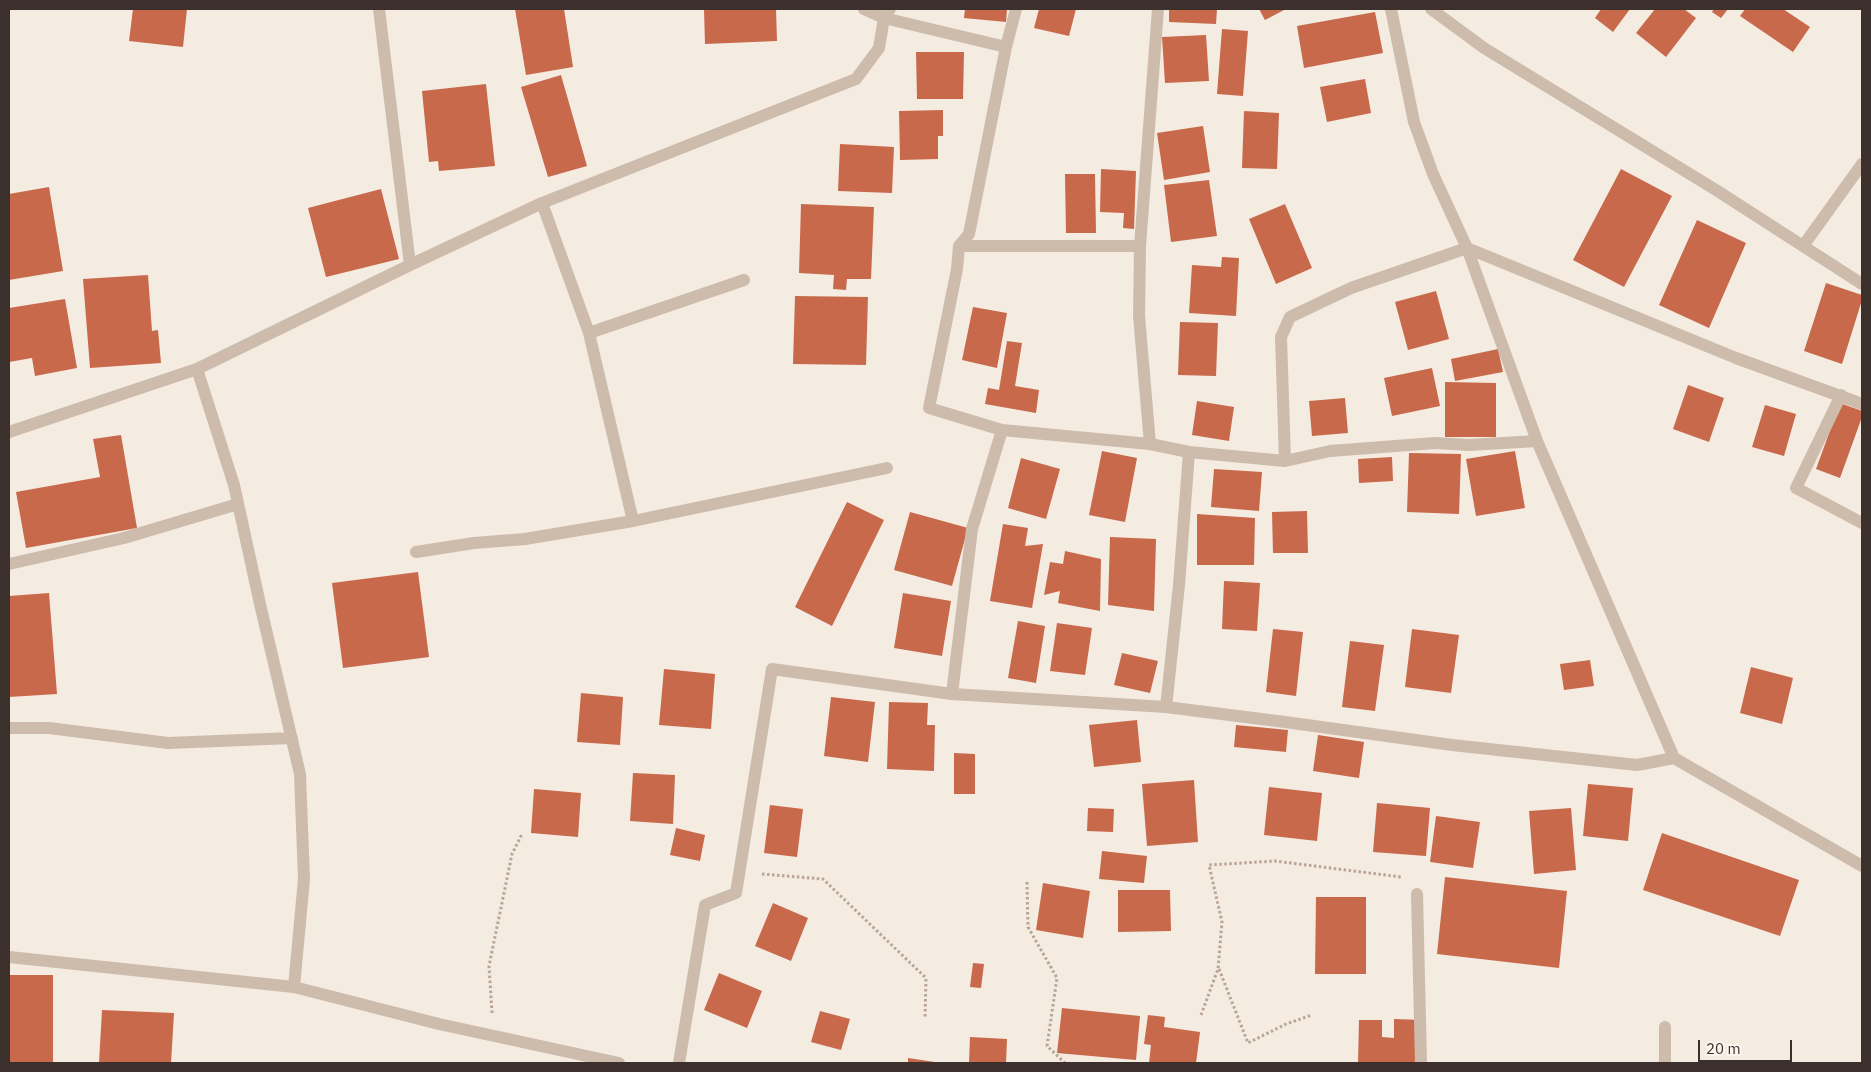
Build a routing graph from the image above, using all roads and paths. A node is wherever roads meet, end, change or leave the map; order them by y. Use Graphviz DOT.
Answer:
graph roads {
  1 [pos="379,9"];
  2 [pos="864,9"];
  3 [pos="1016,9"];
  4 [pos="1158,9"];
  5 [pos="1391,9"];
  6 [pos="1431,9"];
  7 [pos="887,13"];
  8 [pos="1006,47"];
  9 [pos="1862,164"];
  10 [pos="542,203"];
  11 [pos="959,246"];
  12 [pos="1140,246"];
  13 [pos="1803,246"];
  14 [pos="1467,248"];
  15 [pos="410,265"];
  16 [pos="744,280"];
  17 [pos="1862,284"];
  18 [pos="589,333"];
  19 [pos="197,369"];
  20 [pos="1841,395"];
  21 [pos="1862,404"];
  22 [pos="1002,430"];
  23 [pos="9,432"];
  24 [pos="1537,441"];
  25 [pos="1150,444"];
  26 [pos="1189,452"];
  27 [pos="1286,461"];
  28 [pos="887,468"];
  29 [pos="238,504"];
  30 [pos="634,521"];
  31 [pos="1862,523"];
  32 [pos="416,552"];
  33 [pos="9,564"];
  34 [pos="952,694"];
  35 [pos="1166,707"];
  36 [pos="9,728"];
  37 [pos="292,738"];
  38 [pos="1674,758"];
  39 [pos="522,834"];
  40 [pos="1862,866"];
  41 [pos="739,872"];
  42 [pos="1027,882"];
  43 [pos="1417,894"];
  44 [pos="9,957"];
  45 [pos="1218,969"];
  46 [pos="294,987"];
  47 [pos="1201,1015"];
  48 [pos="1312,1015"];
  49 [pos="925,1018"];
  50 [pos="1665,1027"];
  51 [pos="493,1036"];
  52 [pos="619,1063"];
  53 [pos="679,1063"];
  54 [pos="1066,1063"];
  55 [pos="1421,1063"];
  56 [pos="1665,1063"];
  1 -- 15 [label="street"];
  2 -- 7 [label="street"];
  3 -- 8 [label="street"];
  4 -- 12 [label="street"];
  5 -- 14 [label="street"];
  6 -- 13 [label="street"];
  7 -- 8 [label="street"];
  7 -- 10 [label="street"];
  8 -- 11 [label="street"];
  9 -- 13 [label="street"];
  10 -- 15 [label="street"];
  10 -- 18 [label="street"];
  11 -- 12 [label="street"];
  11 -- 22 [label="street"];
  12 -- 25 [label="street"];
  13 -- 17 [label="street"];
  14 -- 20 [label="street"];
  14 -- 24 [label="street"];
  14 -- 27 [label="street"];
  15 -- 19 [label="street"];
  16 -- 18 [label="street"];
  18 -- 30 [label="street"];
  19 -- 23 [label="street"];
  19 -- 29 [label="street"];
  20 -- 21 [label="street"];
  20 -- 31 [label="street"];
  22 -- 25 [label="street"];
  22 -- 34 [label="street"];
  24 -- 27 [label="street"];
  24 -- 38 [label="street"];
  25 -- 26 [label="street"];
  26 -- 27 [label="street"];
  26 -- 35 [label="street"];
  28 -- 30 [label="street"];
  29 -- 33 [label="street"];
  29 -- 37 [label="street"];
  30 -- 32 [label="street"];
  34 -- 35 [label="street"];
  34 -- 41 [label="street"];
  35 -- 38 [label="street"];
  36 -- 37 [label="street"];
  37 -- 46 [label="street"];
  38 -- 40 [label="street"];
  39 -- 51 [label="path"];
  41 -- 49 [label="path"];
  41 -- 53 [label="street"];
  42 -- 54 [label="path"];
  43 -- 45 [label="path"];
  43 -- 55 [label="street"];
  44 -- 46 [label="street"];
  45 -- 47 [label="path"];
  45 -- 48 [label="path"];
  46 -- 51 [label="street"];
  50 -- 56 [label="street"];
  51 -- 52 [label="street"];
}
